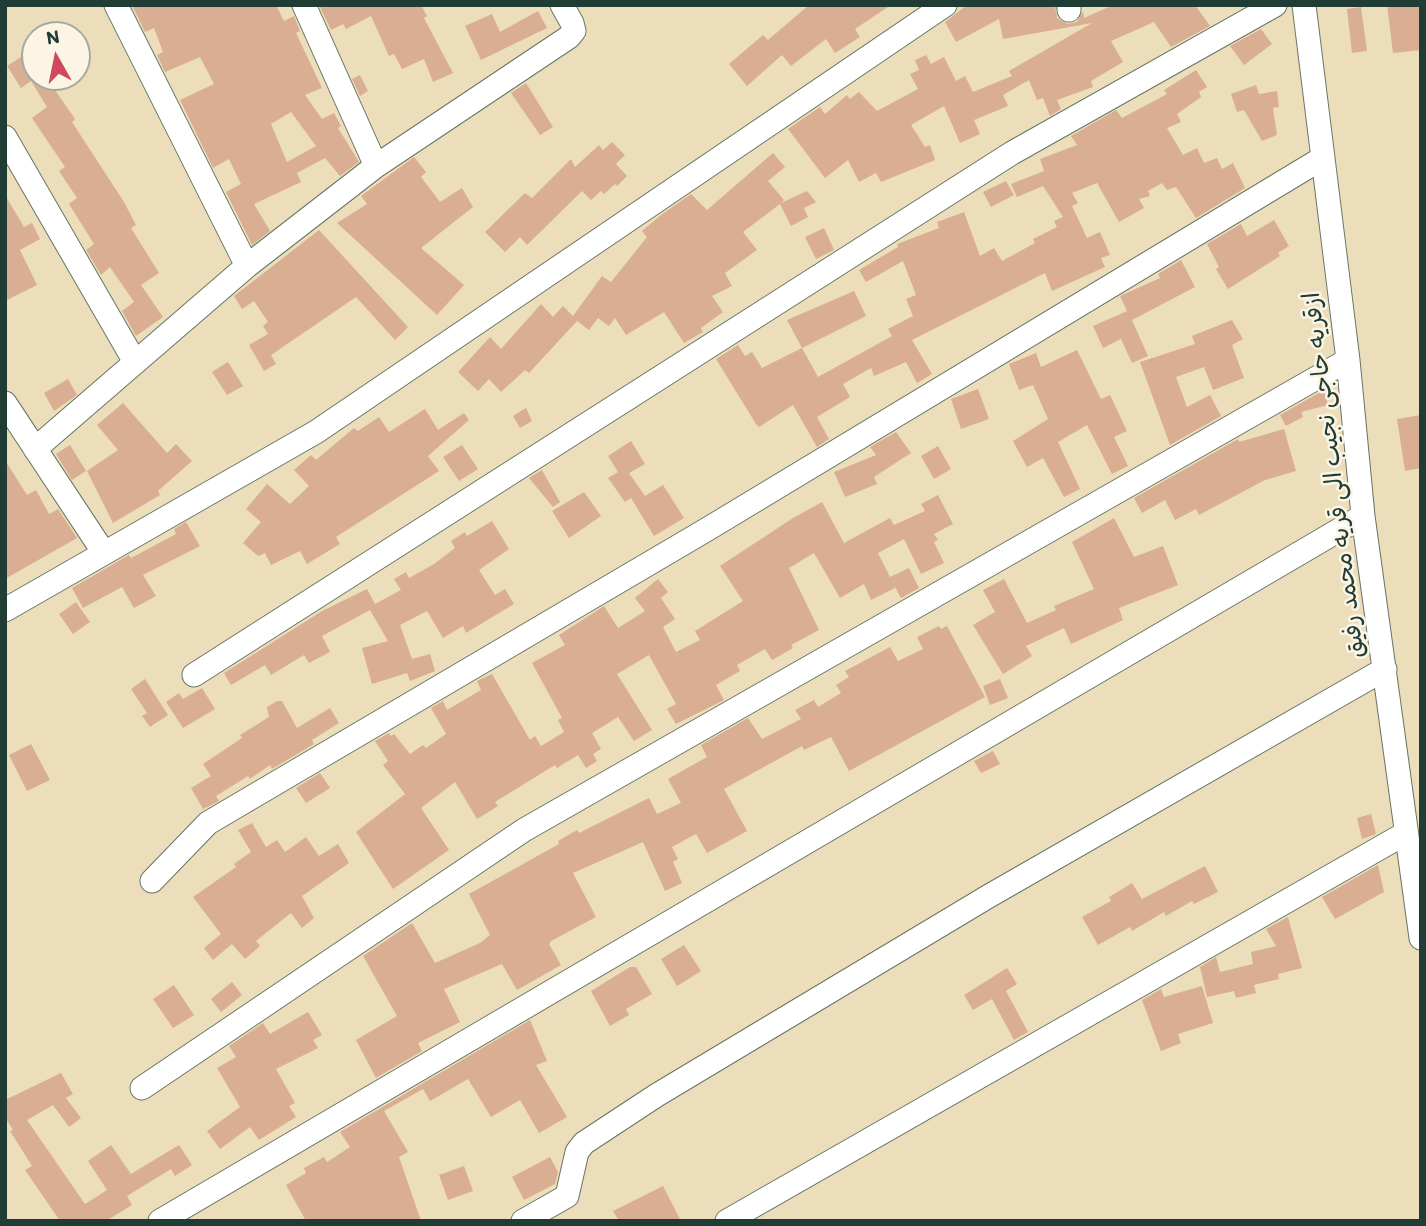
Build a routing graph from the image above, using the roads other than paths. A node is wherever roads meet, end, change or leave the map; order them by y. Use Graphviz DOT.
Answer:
graph roads {
  1 [pos="116,5"];
  2 [pos="304,5"];
  3 [pos="562,5"];
  4 [pos="945,5"];
  5 [pos="1275,5"];
  6 [pos="1304,5"];
  7 [pos="5,137"];
  8 [pos="1321,159"];
  9 [pos="376,166"];
  10 [pos="247,266"];
  11 [pos="1348,360"];
  12 [pos="135,362"];
  13 [pos="5,403"];
  14 [pos="35,449"];
  15 [pos="1363,516"];
  16 [pos="104,553"];
  17 [pos="5,610"];
  18 [pos="1385,668"];
  19 [pos="194,675"];
  20 [pos="1406,833"];
  21 [pos="152,881"];
  22 [pos="1421,938"];
  23 [pos="142,1088"];
  24 [pos="160,1221"];
  25 [pos="523,1221"];
  26 [pos="727,1221"];
  1 -- 10 [label="street"];
  2 -- 9 [label="street"];
  3 -- 9 [label="street"];
  4 -- 16 [label="street"];
  5 -- 19 [label="street"];
  6 -- 8 [label="street, ازقریه حاجی نجیب الی قریه محمد رفیق"];
  7 -- 12 [label="street"];
  8 -- 11 [label="street, ازقریه حاجی نجیب الی قریه محمد رفیق"];
  8 -- 21 [label="street"];
  9 -- 10 [label="street"];
  10 -- 12 [label="street"];
  11 -- 15 [label="street, ازقریه حاجی نجیب الی قریه محمد رفیق"];
  11 -- 23 [label="street"];
  12 -- 14 [label="street"];
  13 -- 14 [label="street"];
  14 -- 16 [label="street"];
  15 -- 18 [label="street, ازقریه حاجی نجیب الی قریه محمد رفیق"];
  15 -- 24 [label="street"];
  16 -- 17 [label="street"];
  18 -- 20 [label="street, ازقریه حاجی نجیب الی قریه محمد رفیق"];
  18 -- 25 [label="street"];
  20 -- 22 [label="street, ازقریه حاجی نجیب الی قریه محمد رفیق"];
  20 -- 26 [label="street"];
}
